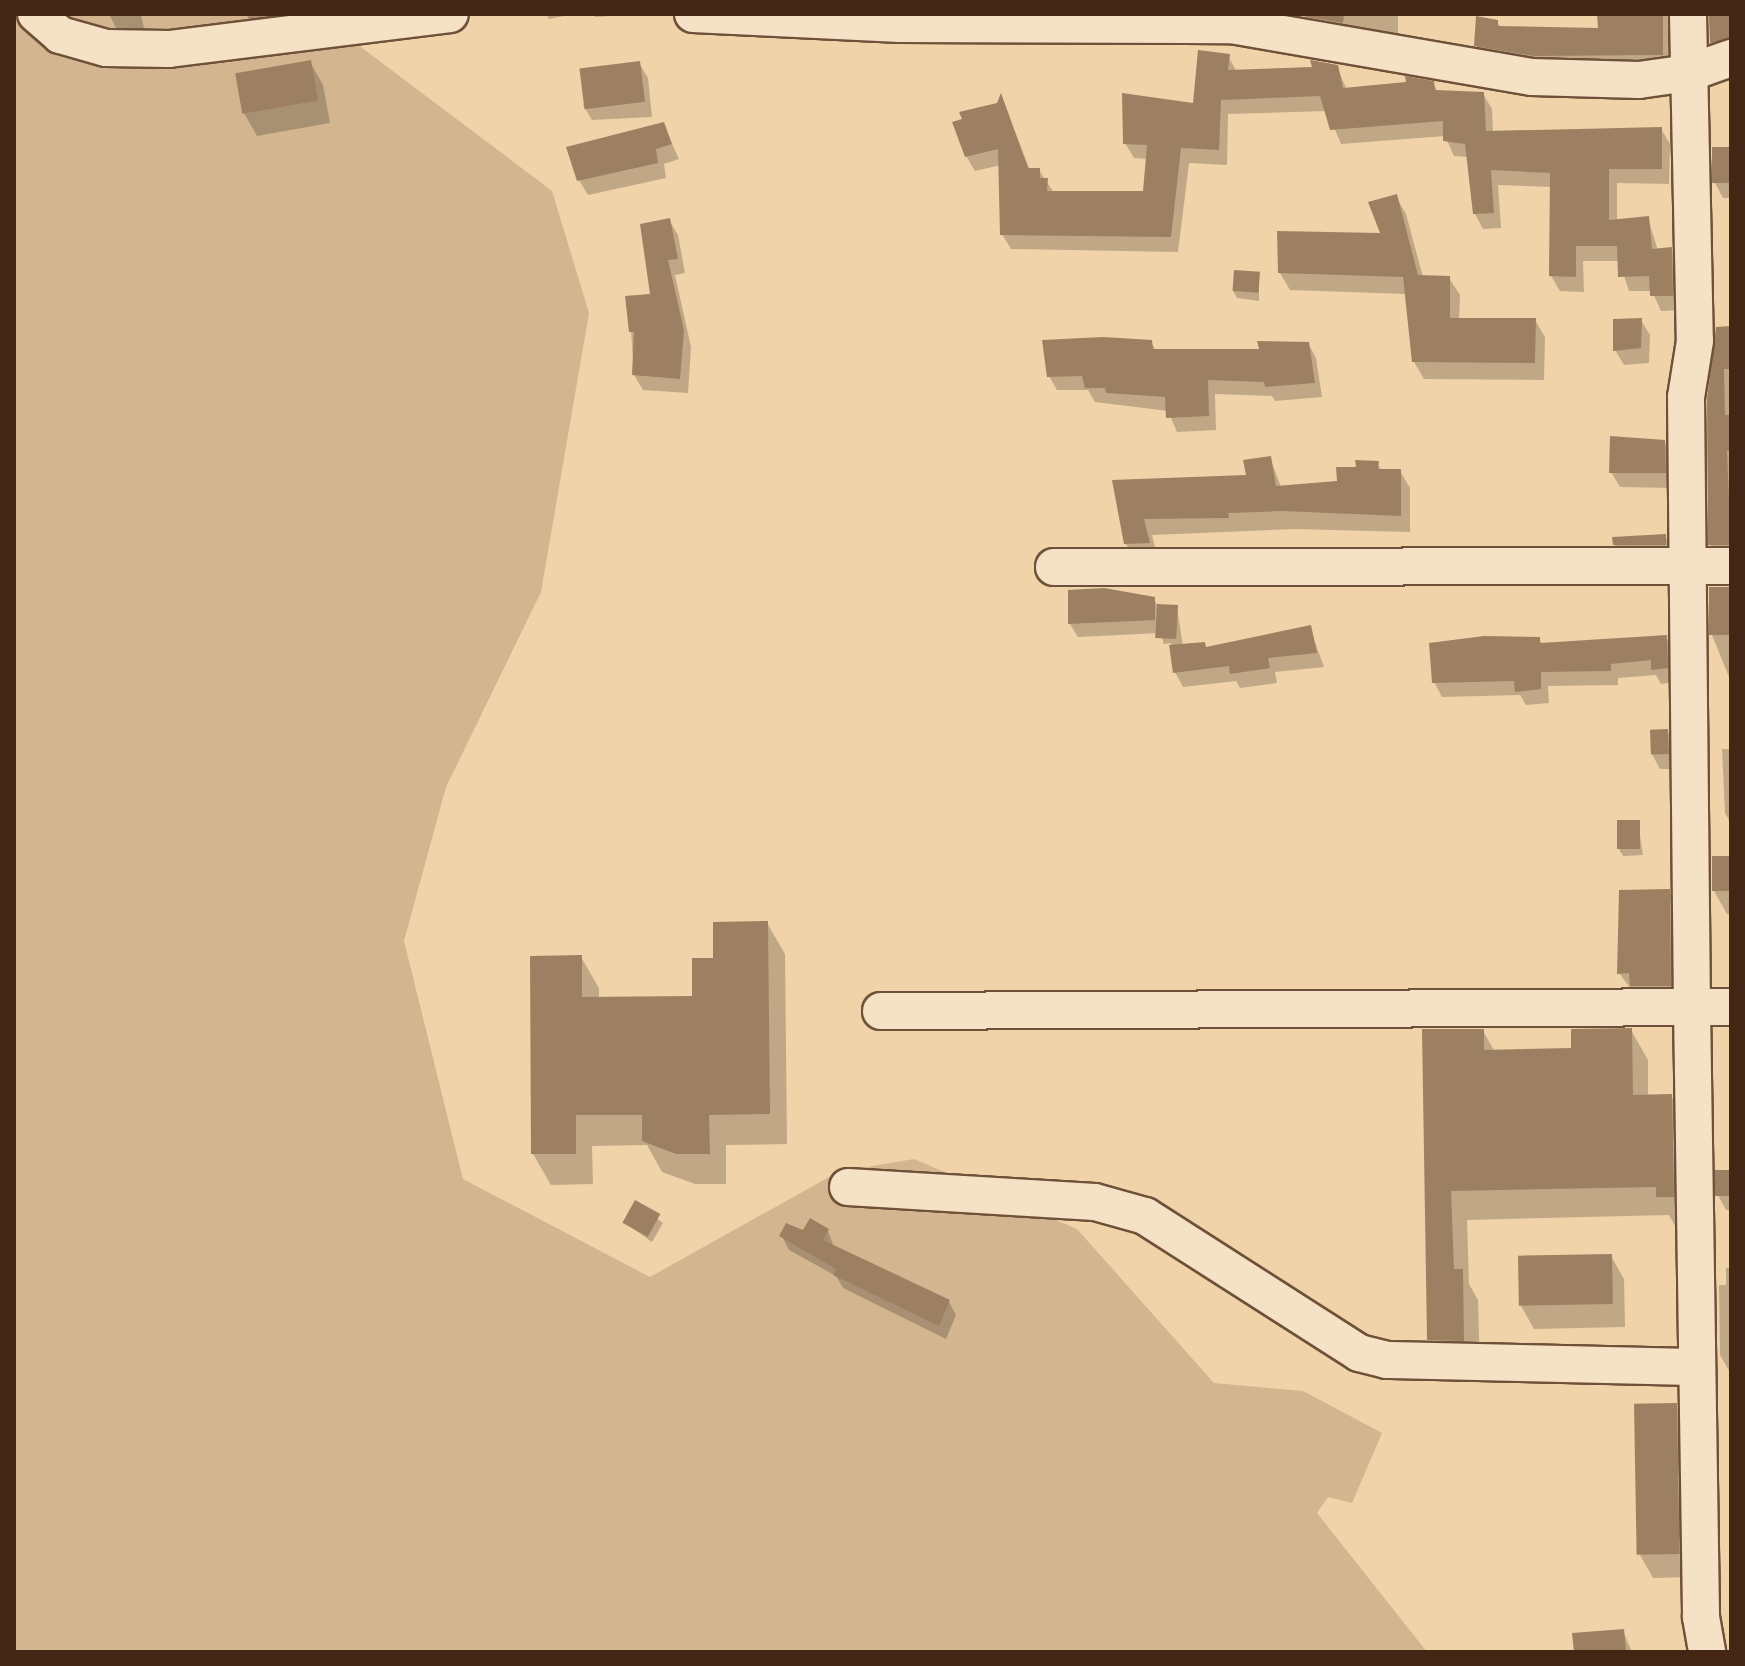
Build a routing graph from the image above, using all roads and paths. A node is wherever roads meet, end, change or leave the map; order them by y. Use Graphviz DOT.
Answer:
graph roads {
  1 [pos="36,14"];
  2 [pos="450,14"];
  3 [pos="693,14"];
  4 [pos="1688,14"];
  5 [pos="1731,58"];
  6 [pos="1689,73"];
  7 [pos="1688,566"];
  8 [pos="1731,566"];
  9 [pos="1054,567"];
  10 [pos="1692,1007"];
  11 [pos="1731,1007"];
  12 [pos="881,1011"];
  13 [pos="848,1187"];
  14 [pos="1696,1367"];
  15 [pos="1707,1652"];
  1 -- 2 [label="street"];
  3 -- 6 [label="street"];
  4 -- 6 [label="street"];
  5 -- 6 [label="street"];
  6 -- 7 [label="street"];
  7 -- 8 [label="street"];
  7 -- 9 [label="street"];
  7 -- 10 [label="street"];
  10 -- 11 [label="street"];
  10 -- 12 [label="street"];
  10 -- 14 [label="street"];
  13 -- 14 [label="street"];
  14 -- 15 [label="street"];
}
